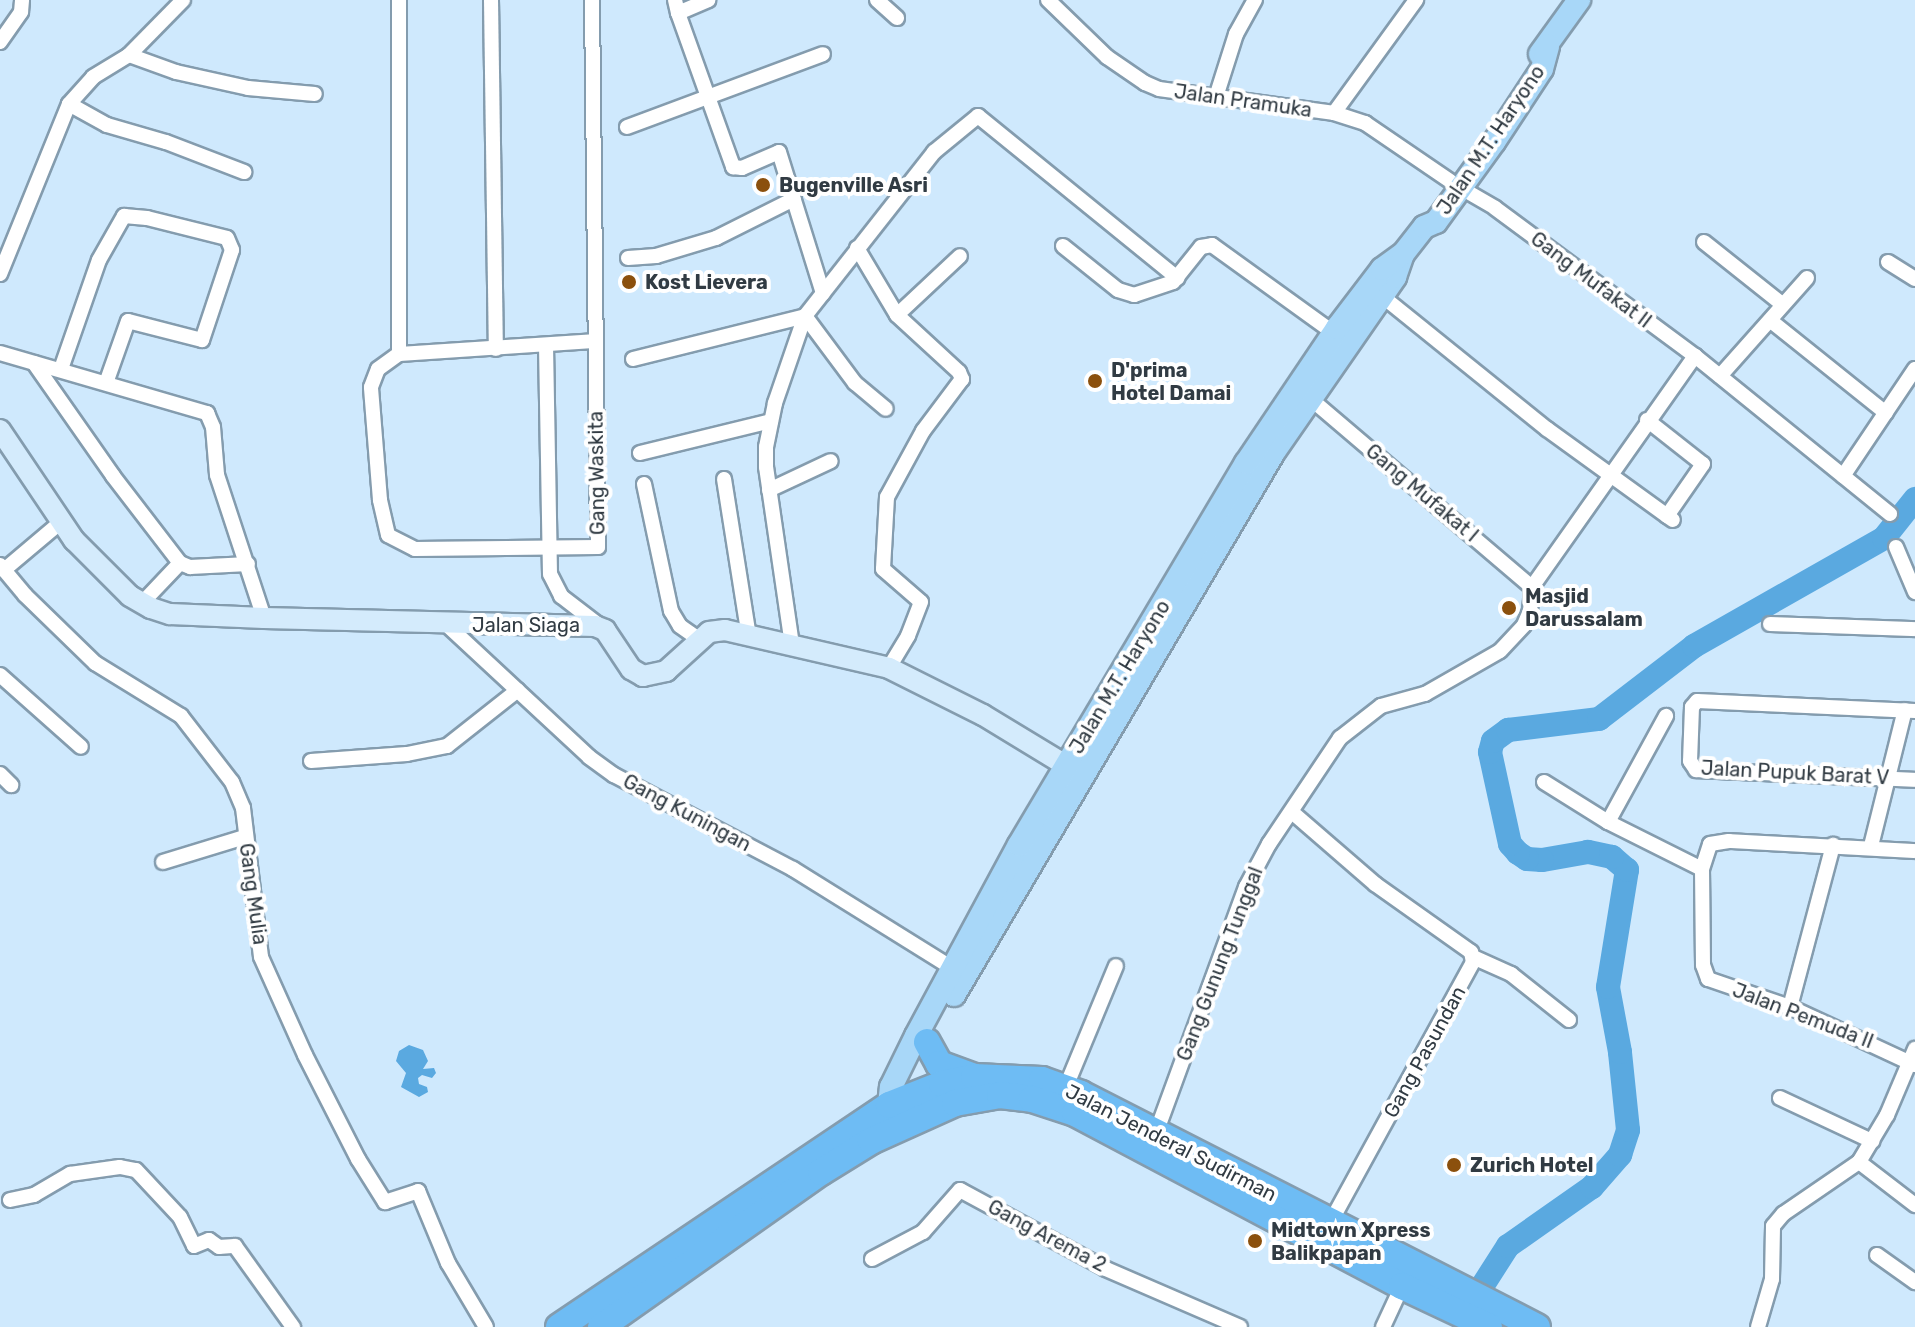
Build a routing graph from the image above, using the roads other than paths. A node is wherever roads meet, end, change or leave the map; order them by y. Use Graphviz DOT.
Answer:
graph roads {
  1 [pos="22,0"];
  2 [pos="183,0"];
  3 [pos="399,0"];
  4 [pos="491,0"];
  5 [pos="592,0"];
  6 [pos="708,0"];
  7 [pos="877,0"];
  8 [pos="1048,0"];
  9 [pos="1255,0"];
  10 [pos="1416,0"];
  11 [pos="1579,0"];
  12 [pos="676,7"];
  13 [pos="897,18"];
  14 [pos="0,42"];
  15 [pos="823,54"];
  16 [pos="129,55"];
  17 [pos="315,94"];
  18 [pos="708,96"];
  19 [pos="1216,97"];
  20 [pos="69,104"];
  21 [pos="1334,113"];
  22 [pos="627,127"];
  23 [pos="244,172"];
  24 [pos="1456,184"];
  25 [pos="794,199"];
  26 [pos="1704,242"];
  27 [pos="1063,246"];
  28 [pos="857,248"];
  29 [pos="1403,254"];
  30 [pos="960,256"];
  31 [pos="628,258"];
  32 [pos="1888,262"];
  33 [pos="0,274"];
  34 [pos="1177,278"];
  35 [pos="1807,278"];
  36 [pos="1915,279"];
  37 [pos="823,293"];
  38 [pos="1382,296"];
  39 [pos="1782,304"];
  40 [pos="897,315"];
  41 [pos="805,316"];
  42 [pos="1771,321"];
  43 [pos="1334,333"];
  44 [pos="594,341"];
  45 [pos="546,345"];
  46 [pos="496,349"];
  47 [pos="0,353"];
  48 [pos="399,354"];
  49 [pos="1695,356"];
  50 [pos="633,359"];
  51 [pos="34,363"];
  52 [pos="61,369"];
  53 [pos="1915,369"];
  54 [pos="1720,376"];
  55 [pos="106,383"];
  56 [pos="1312,400"];
  57 [pos="886,409"];
  58 [pos="1886,413"];
  59 [pos="1647,420"];
  60 [pos="771,421"];
  61 [pos="0,430"];
  62 [pos="640,453"];
  63 [pos="831,461"];
  64 [pos="1609,476"];
  65 [pos="1843,476"];
  66 [pos="724,479"];
  67 [pos="644,484"];
  68 [pos="769,490"];
  69 [pos="1890,514"];
  70 [pos="61,522"];
  71 [pos="1896,547"];
  72 [pos="549,550"];
  73 [pos="180,563"];
  74 [pos="248,564"];
  75 [pos="2,568"];
  76 [pos="1532,587"];
  77 [pos="1915,592"];
  78 [pos="142,603"];
  79 [pos="264,618"];
  80 [pos="446,624"];
  81 [pos="1770,624"];
  82 [pos="1915,629"];
  83 [pos="605,630"];
  84 [pos="749,636"];
  85 [pos="700,640"];
  86 [pos="792,645"];
  87 [pos="889,668"];
  88 [pos="0,675"];
  89 [pos="518,690"];
  90 [pos="1910,710"];
  91 [pos="1666,716"];
  92 [pos="81,747"];
  93 [pos="311,761"];
  94 [pos="1067,766"];
  95 [pos="1890,778"];
  96 [pos="1915,780"];
  97 [pos="1544,782"];
  98 [pos="1292,812"];
  99 [pos="1608,822"];
  100 [pos="245,837"];
  101 [pos="1833,845"];
  102 [pos="1871,846"];
  103 [pos="1915,851"];
  104 [pos="163,862"];
  105 [pos="1702,869"];
  106 [pos="1473,957"];
  107 [pos="1116,966"];
  108 [pos="952,968"];
  109 [pos="1790,1007"];
  110 [pos="1569,1020"];
  111 [pos="927,1042"];
  112 [pos="1914,1058"];
  113 [pos="974,1077"];
  114 [pos="1065,1089"];
  115 [pos="1780,1098"];
  116 [pos="919,1105"];
  117 [pos="894,1115"];
  118 [pos="1156,1133"];
  119 [pos="1872,1141"];
  120 [pos="1859,1162"];
  121 [pos="10,1200"];
  122 [pos="1915,1205"];
  123 [pos="1330,1223"];
  124 [pos="1877,1255"];
  125 [pos="872,1259"];
  126 [pos="1915,1282"];
  127 [pos="1402,1286"];
  128 [pos="1436,1290"];
  129 [pos="1500,1320"];
  130 [pos="293,1327"];
  131 [pos="486,1327"];
  132 [pos="559,1327"];
  133 [pos="601,1327"];
  134 [pos="1240,1327"];
  135 [pos="1383,1327"];
  136 [pos="1537,1327"];
  137 [pos="1758,1327"];
  1 -- 14 [label="street"];
  2 -- 16 [label="street"];
  3 -- 48 [label="street"];
  4 -- 46 [label="street"];
  5 -- 44 [label="street"];
  6 -- 12 [label="street"];
  7 -- 13 [label="street"];
  8 -- 19 [label="street, Jalan Pramuka"];
  9 -- 19 [label="street"];
  10 -- 21 [label="street"];
  11 -- 24 [label="main road, Jalan M.T. Haryono"];
  12 -- 18 [label="street"];
  15 -- 18 [label="street"];
  16 -- 17 [label="street"];
  16 -- 20 [label="street"];
  18 -- 22 [label="street"];
  18 -- 25 [label="street"];
  19 -- 21 [label="street, Jalan Pramuka"];
  20 -- 23 [label="street"];
  20 -- 33 [label="street"];
  21 -- 24 [label="street, Jalan Pramuka"];
  24 -- 29 [label="main road, Jalan M.T. Haryono"];
  24 -- 49 [label="street, Gang Mufakat II"];
  25 -- 31 [label="street"];
  25 -- 37 [label="street"];
  26 -- 39 [label="street"];
  27 -- 34 [label="street"];
  28 -- 34 [label="street"];
  28 -- 37 [label="street"];
  28 -- 40 [label="street"];
  29 -- 38 [label="main road, Jalan M.T. Haryono"];
  29 -- 43 [label="main road, Jalan M.T. Haryono"];
  30 -- 40 [label="street"];
  32 -- 36 [label="street"];
  34 -- 43 [label="street"];
  35 -- 39 [label="street"];
  37 -- 41 [label="street"];
  38 -- 56 [label="main road, Jalan M.T. Haryono"];
  38 -- 64 [label="street"];
  39 -- 42 [label="street"];
  40 -- 87 [label="street"];
  41 -- 50 [label="street"];
  41 -- 57 [label="street"];
  41 -- 60 [label="street"];
  42 -- 54 [label="street"];
  42 -- 58 [label="street"];
  43 -- 94 [label="main road, Jalan M.T. Haryono"];
  44 -- 45 [label="street"];
  44 -- 72 [label="street, Gang Waskita"];
  45 -- 46 [label="street"];
  45 -- 72 [label="street"];
  46 -- 48 [label="street"];
  47 -- 51 [label="street"];
  48 -- 72 [label="street"];
  49 -- 54 [label="street, Gang Mufakat II"];
  49 -- 59 [label="street"];
  51 -- 52 [label="street"];
  51 -- 73 [label="street"];
  52 -- 55 [label="street"];
  52 -- 55 [label="street"];
  53 -- 58 [label="street"];
  54 -- 65 [label="street, Gang Mufakat II"];
  55 -- 74 [label="street"];
  56 -- 76 [label="street, Gang Mufakat I"];
  56 -- 111 [label="main road, Jalan M.T. Haryono"];
  58 -- 65 [label="street"];
  59 -- 64 [label="street"];
  59 -- 64 [label="street"];
  60 -- 62 [label="street"];
  60 -- 68 [label="street"];
  61 -- 70 [label="street, Jalan Siaga"];
  63 -- 68 [label="street"];
  64 -- 76 [label="street"];
  65 -- 69 [label="street, Gang Mufakat II"];
  66 -- 84 [label="street"];
  67 -- 85 [label="street"];
  68 -- 86 [label="street"];
  70 -- 75 [label="street"];
  70 -- 78 [label="street, Jalan Siaga"];
  71 -- 77 [label="street"];
  72 -- 83 [label="street"];
  73 -- 74 [label="street"];
  73 -- 78 [label="street"];
  74 -- 79 [label="street"];
  75 -- 100 [label="street, Gang Mulia"];
  76 -- 98 [label="street, Gang Gunung Tunggal"];
  78 -- 79 [label="street, Jalan Siaga"];
  79 -- 80 [label="street, Jalan Siaga"];
  80 -- 83 [label="street, Jalan Siaga"];
  80 -- 89 [label="street, Gang Kuningan"];
  81 -- 82 [label="street"];
  83 -- 85 [label="street, Jalan Siaga"];
  84 -- 85 [label="street"];
  84 -- 86 [label="street"];
  86 -- 87 [label="street"];
  87 -- 94 [label="street"];
  88 -- 92 [label="street"];
  89 -- 93 [label="street"];
  89 -- 108 [label="street, Gang Kuningan"];
  90 -- 95 [label="street"];
  90 -- 95 [label="street, Jalan Pupuk Barat V"];
  91 -- 99 [label="street"];
  94 -- 108 [label="main road, Jalan M.T. Haryono"];
  95 -- 96 [label="street, Jalan Pupuk Barat V"];
  95 -- 102 [label="street"];
  97 -- 99 [label="street"];
  98 -- 106 [label="street"];
  98 -- 118 [label="street, Gang Gunung Tunggal"];
  99 -- 105 [label="street"];
  100 -- 104 [label="street"];
  100 -- 131 [label="street, Gang Mulia"];
  101 -- 102 [label="street"];
  101 -- 105 [label="street"];
  101 -- 109 [label="street"];
  102 -- 103 [label="street"];
  105 -- 109 [label="street, Jalan Pemuda II"];
  106 -- 110 [label="street"];
  106 -- 123 [label="street, Gang Pasundan"];
  107 -- 114 [label="street"];
  108 -- 117 [label="main road, Jalan M.T. Haryono"];
  109 -- 112 [label="street, Jalan Pemuda II"];
  111 -- 113 [label="highway"];
  111 -- 116 [label="main road, Jalan M.T. Haryono"];
  112 -- 119 [label="street"];
  113 -- 114 [label="highway, Jalan Jenderal Sudirman"];
  113 -- 116 [label="highway, Jalan Jenderal Sudirman"];
  114 -- 118 [label="highway, Jalan Jenderal Sudirman"];
  115 -- 119 [label="street"];
  116 -- 117 [label="highway, Jalan Jenderal Sudirman"];
  116 -- 127 [label="highway, Jalan Jenderal Sudirman"];
  117 -- 132 [label="highway, Jalan Jenderal Sudirman"];
  117 -- 133 [label="highway, Jalan Jenderal Sudirman"];
  118 -- 123 [label="highway, Jalan Jenderal Sudirman"];
  119 -- 120 [label="street"];
  120 -- 122 [label="street"];
  120 -- 137 [label="street"];
  121 -- 130 [label="street"];
  123 -- 128 [label="highway, Jalan Jenderal Sudirman"];
  124 -- 126 [label="street"];
  125 -- 134 [label="street, Gang Arema 2"];
  127 -- 128 [label="highway, Jalan Jenderal Sudirman"];
  127 -- 135 [label="street"];
  128 -- 129 [label="highway, Jalan Jenderal Sudirman"];
  129 -- 136 [label="highway, Jalan Jenderal Sudirman"];
}
